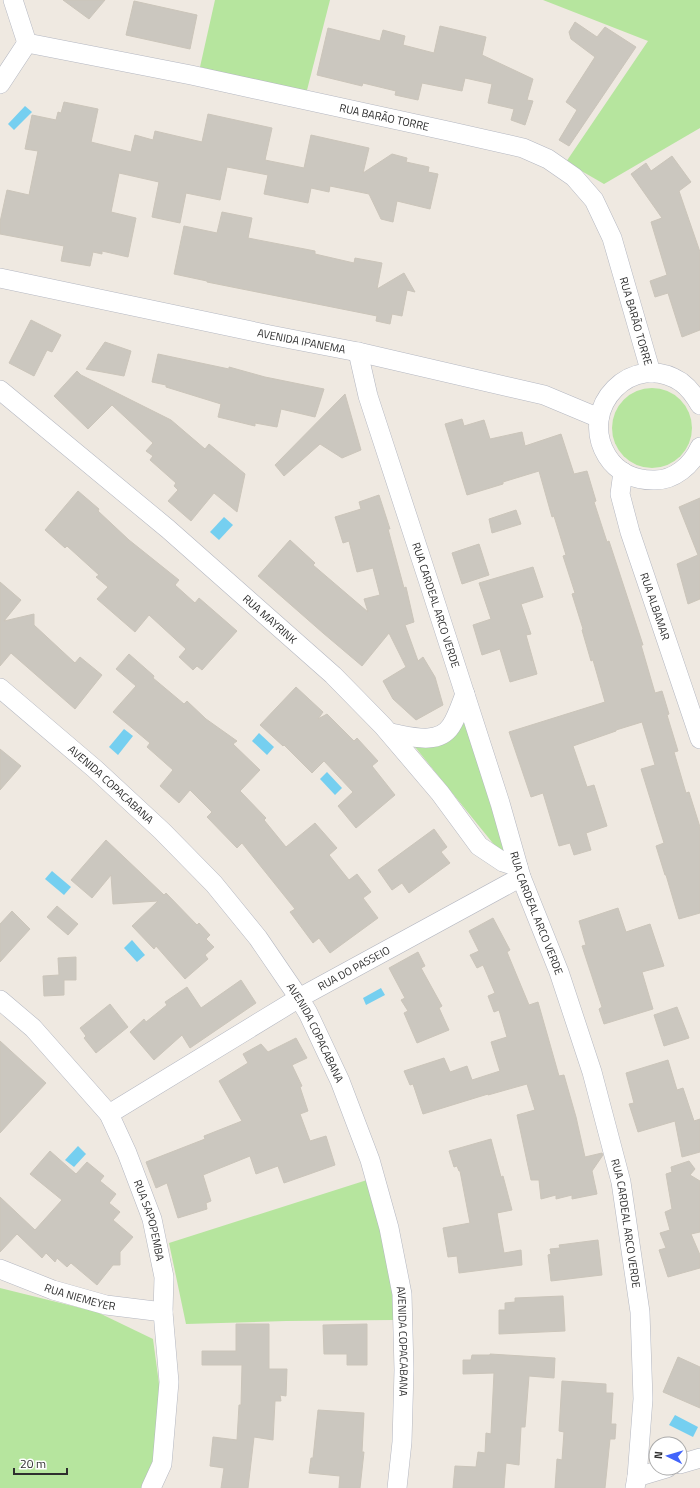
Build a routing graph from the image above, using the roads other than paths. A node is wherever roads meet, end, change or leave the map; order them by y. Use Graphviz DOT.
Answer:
graph roads {
  1 [pos="13,0"];
  2 [pos="27,43"];
  3 [pos="0,84"];
  4 [pos="0,278"];
  5 [pos="358,352"];
  6 [pos="651,373"];
  7 [pos="0,390"];
  8 [pos="700,405"];
  9 [pos="598,418"];
  10 [pos="699,453"];
  11 [pos="623,472"];
  12 [pos="0,688"];
  13 [pos="465,694"];
  14 [pos="390,733"];
  15 [pos="700,739"];
  16 [pos="519,872"];
  17 [pos="299,998"];
  18 [pos="0,1000"];
  19 [pos="108,1114"];
  20 [pos="0,1269"];
  21 [pos="163,1312"];
  22 [pos="700,1458"];
  23 [pos="688,1462"];
  24 [pos="649,1476"];
  25 [pos="636,1482"];
  26 [pos="151,1488"];
  27 [pos="397,1488"];
  1 -- 2 [label="street"];
  2 -- 3 [label="street"];
  2 -- 6 [label="street, RUA BARÃO TORRE"];
  4 -- 5 [label="street, AVENIDA IPANEMA"];
  5 -- 9 [label="street, AVENIDA IPANEMA"];
  5 -- 13 [label="street, RUA CARDEAL ARCO VERDE"];
  6 -- 8 [label="street"];
  6 -- 9 [label="street"];
  7 -- 14 [label="street, RUA MAYRINK"];
  9 -- 11 [label="street"];
  10 -- 11 [label="street"];
  11 -- 15 [label="street, RUA ALBAMAR"];
  12 -- 17 [label="street, AVENIDA COPACABANA"];
  13 -- 14 [label="street"];
  13 -- 16 [label="street, RUA CARDEAL ARCO VERDE"];
  14 -- 16 [label="street, RUA MAYRINK"];
  16 -- 17 [label="street, RUA DO PASSEIO"];
  16 -- 25 [label="street, RUA CARDEAL ARCO VERDE"];
  17 -- 19 [label="street, RUA DO PASSEIO"];
  17 -- 27 [label="street, AVENIDA COPACABANA"];
  18 -- 19 [label="street, RUA SAPOPEMBA"];
  19 -- 21 [label="street, RUA SAPOPEMBA"];
  20 -- 21 [label="street, RUA NIEMEYER"];
  21 -- 26 [label="street, RUA SAPOPEMBA"];
  22 -- 23 [label="street"];
  24 -- 25 [label="street"];
}
